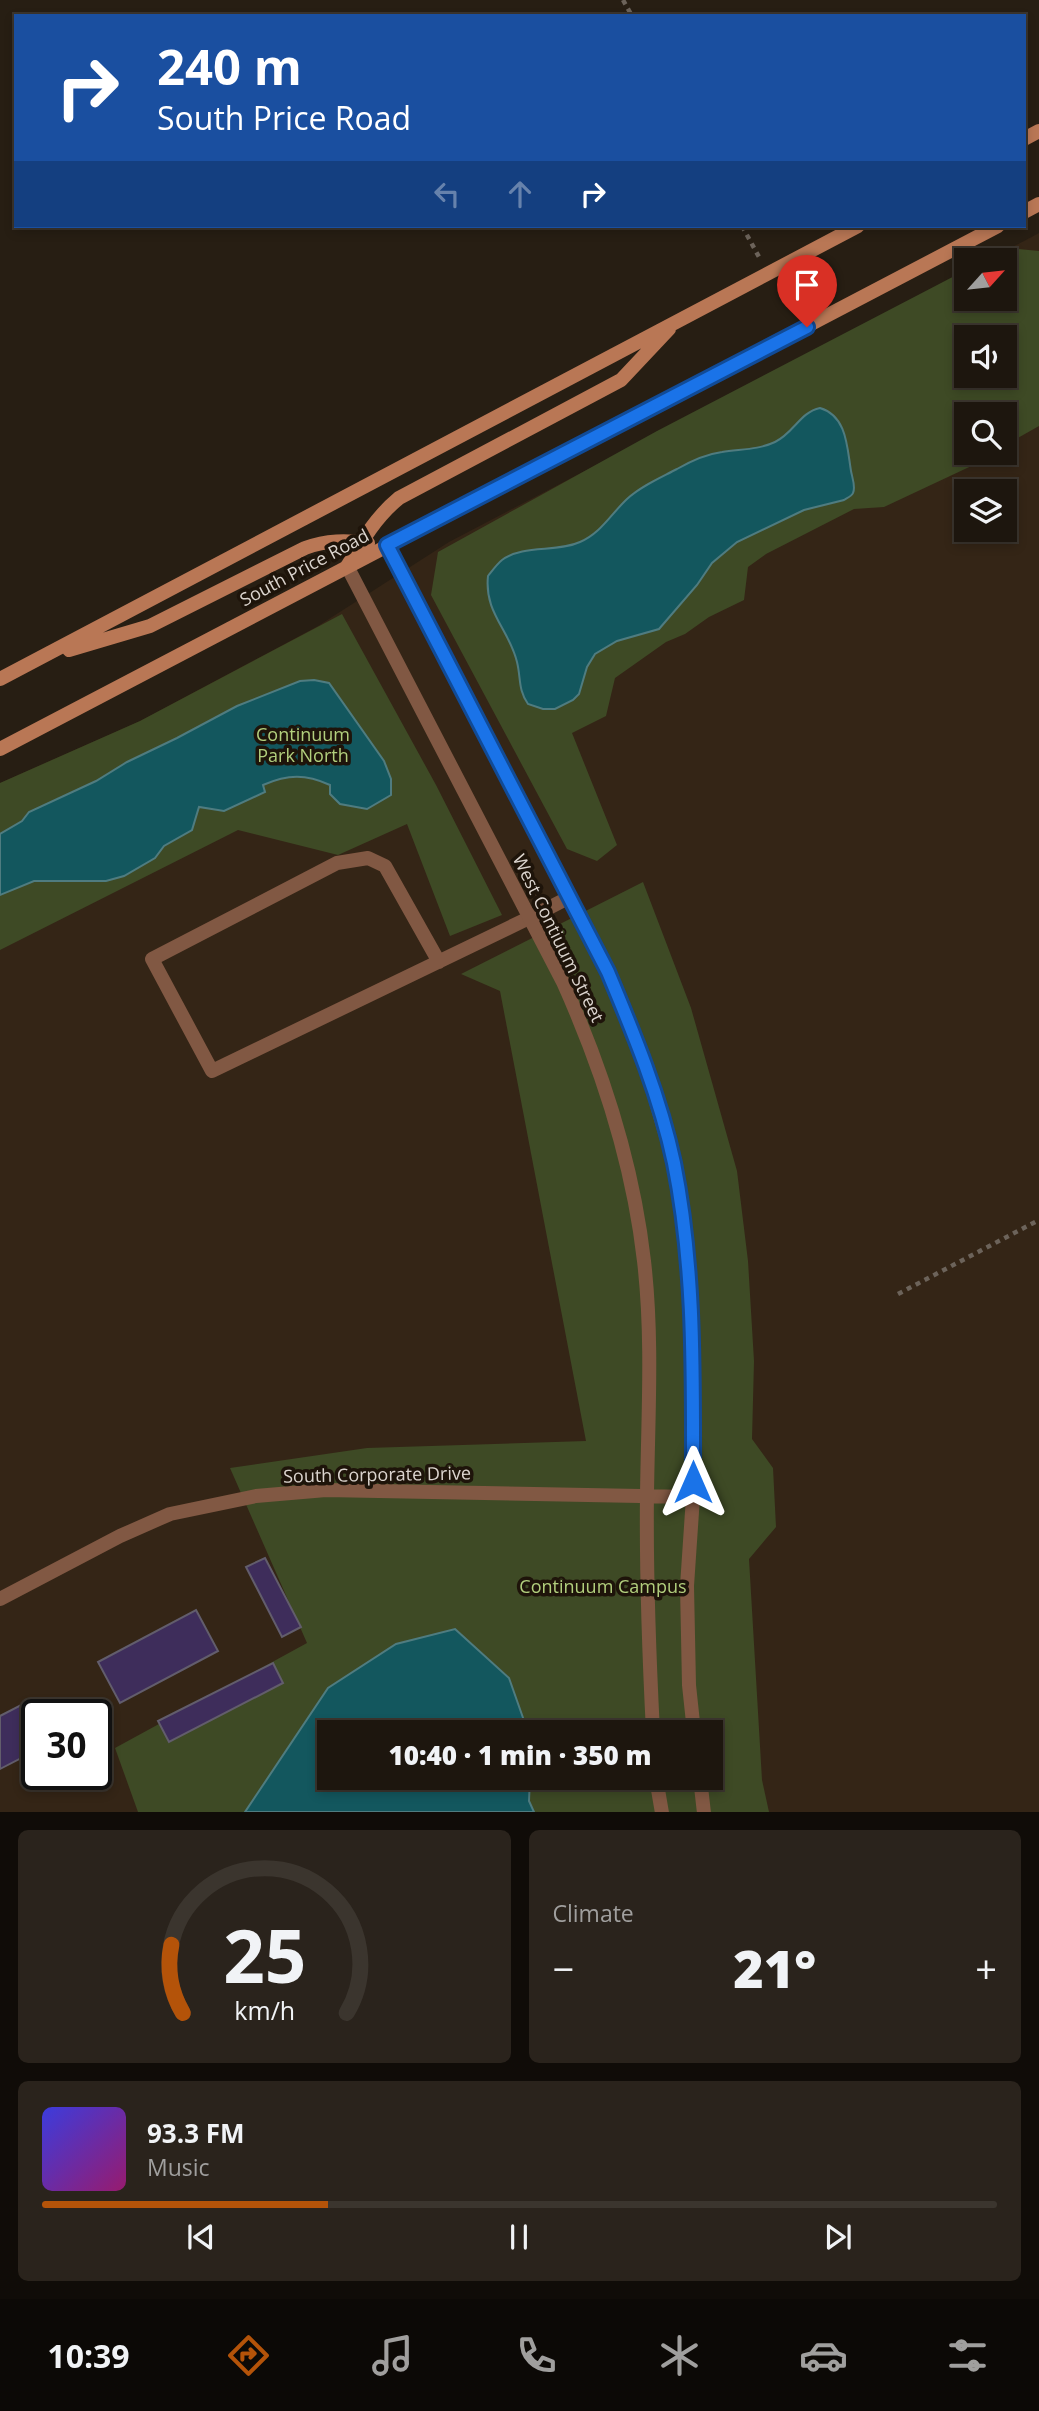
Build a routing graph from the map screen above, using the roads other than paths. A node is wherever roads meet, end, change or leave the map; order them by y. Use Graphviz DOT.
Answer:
graph roads {
  1 [pos="854,228"];
  2 [pos="994,228"];
  3 [pos="677,320"];
  4 [pos="361,542"];
  5 [pos="387,545"];
  6 [pos="347,566"];
  7 [pos="39,658"];
  8 [pos="0,679"];
  9 [pos="0,749"];
  10 [pos="570,897"];
  11 [pos="529,918"];
  12 [pos="439,962"];
  13 [pos="647,1495"];
  14 [pos="693,1497"];
  15 [pos="0,1599"];
  16 [pos="652,1720"];
  17 [pos="693,1720"];
  18 [pos="658,1790"];
  19 [pos="701,1790"];
  20 [pos="662,1812"];
  21 [pos="705,1812"];
  1 -- 3 [label="main road"];
  2 -- 5 [label="main road, South Price Road"];
  3 -- 4 [label="main road"];
  3 -- 7 [label="main road"];
  4 -- 5 [label="main road"];
  4 -- 6 [label="main road"];
  4 -- 7 [label="main road"];
  5 -- 6 [label="main road, South Price Road"];
  5 -- 10 [label="street, West Contiuum Street"];
  6 -- 9 [label="main road, South Price Road"];
  6 -- 11 [label="street, West Contiuum Street"];
  7 -- 8 [label="main road"];
  10 -- 11 [label="street"];
  10 -- 14 [label="street, West Contiuum Street"];
  11 -- 12 [label="street"];
  11 -- 13 [label="street, West Contiuum Street"];
  12 -- 12 [label="street"];
  13 -- 14 [label="street, South Corporate Drive"];
  13 -- 15 [label="street, South Corporate Drive"];
  13 -- 16 [label="street, West Contiuum Street"];
  14 -- 17 [label="street, West Contiuum Street"];
  18 -- 20 [label="street"];
  19 -- 21 [label="street"];
}
